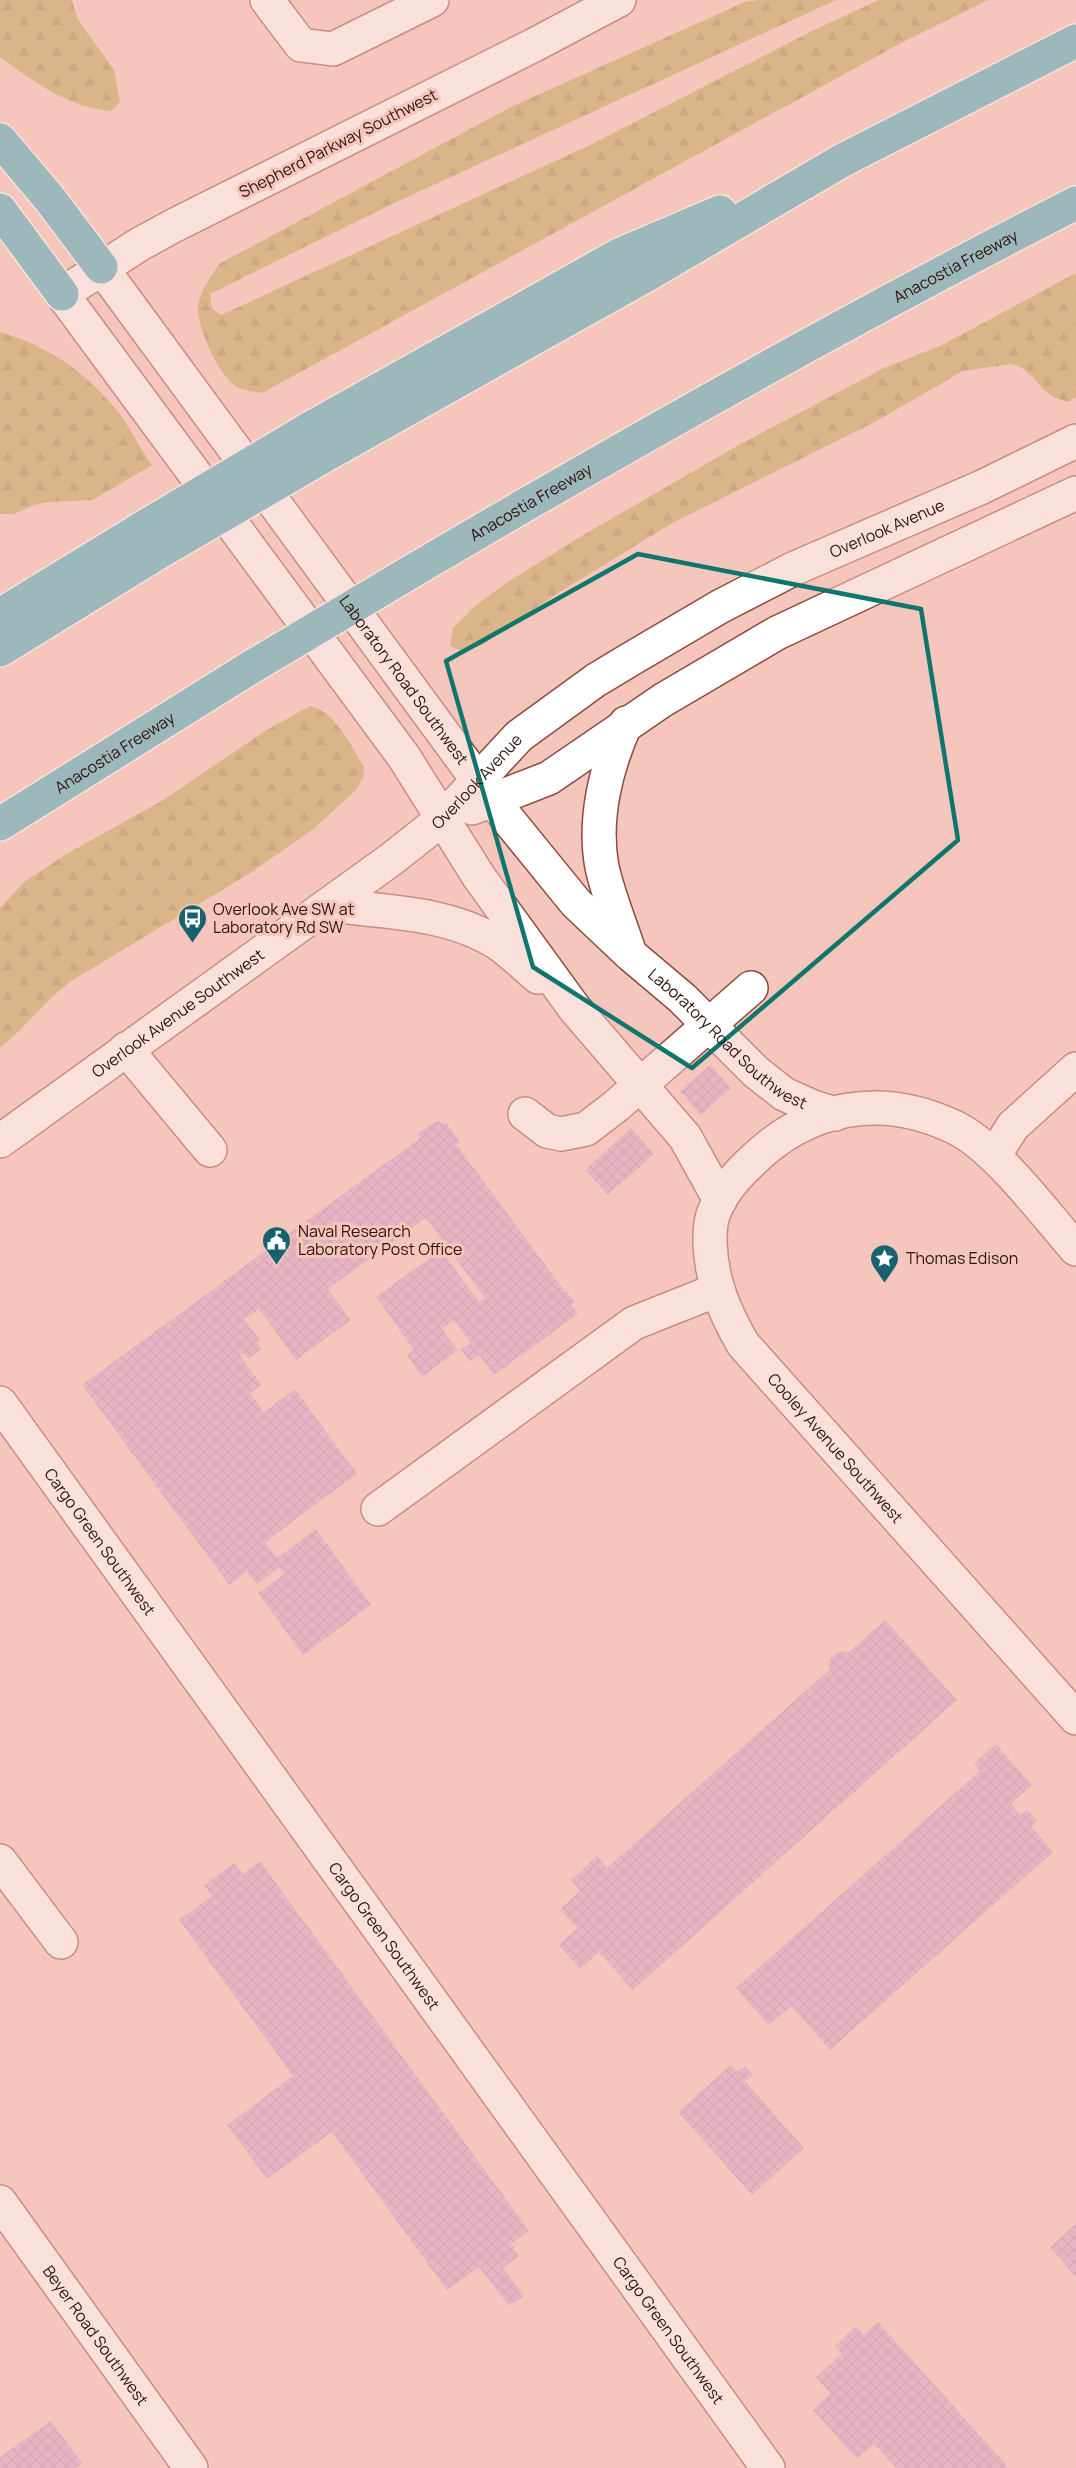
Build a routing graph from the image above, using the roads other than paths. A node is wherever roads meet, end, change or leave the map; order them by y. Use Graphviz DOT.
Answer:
graph roads {
  1 [pos="267,0"];
  2 [pos="432,0"];
  3 [pos="619,0"];
  4 [pos="1076,41"];
  5 [pos="0,140"];
  6 [pos="1076,203"];
  7 [pos="0,210"];
  8 [pos="101,267"];
  9 [pos="62,294"];
  10 [pos="1076,441"];
  11 [pos="1076,493"];
  12 [pos="153,539"];
  13 [pos="0,615"];
  14 [pos="0,650"];
  15 [pos="626,723"];
  16 [pos="485,790"];
  17 [pos="442,819"];
  18 [pos="0,824"];
  19 [pos="329,905"];
  20 [pos="631,955"];
  21 [pos="751,988"];
  22 [pos="576,1009"];
  23 [pos="709,1025"];
  24 [pos="126,1049"];
  25 [pos="1076,1069"];
  26 [pos="642,1084"];
  27 [pos="525,1114"];
  28 [pos="835,1114"];
  29 [pos="0,1142"];
  30 [pos="210,1149"];
  31 [pos="993,1156"];
  32 [pos="720,1200"];
  33 [pos="1076,1249"];
  34 [pos="717,1290"];
  35 [pos="0,1403"];
  36 [pos="378,1509"];
  37 [pos="1076,1718"];
  38 [pos="0,1861"];
  39 [pos="61,1942"];
  40 [pos="0,2202"];
  41 [pos="191,2468"];
  42 [pos="768,2468"];
  1 -- 2 [label="street"];
  3 -- 8 [label="street, Shepherd Parkway Southwest"];
  4 -- 12 [label="highway, bridge"];
  5 -- 8 [label="highway"];
  6 -- 18 [label="highway, Anacostia Freeway, bridge"];
  7 -- 9 [label="highway"];
  8 -- 9 [label="street, Shepherd Parkway Southwest"];
  8 -- 16 [label="street, Laboratory Road Southwest"];
  9 -- 17 [label="street"];
  10 -- 16 [label="street, Overlook Avenue"];
  11 -- 15 [label="street, Overlook Avenue"];
  12 -- 13 [label="highway"];
  12 -- 14 [label="highway"];
  15 -- 16 [label="street, Overlook Avenue"];
  15 -- 20 [label="street"];
  16 -- 17 [label="street, Overlook Avenue"];
  16 -- 20 [label="street, Laboratory Road Southwest"];
  17 -- 19 [label="street, Overlook Avenue Southwest"];
  17 -- 22 [label="street"];
  19 -- 22 [label="street"];
  19 -- 24 [label="street, Overlook Avenue Southwest"];
  20 -- 23 [label="street, Laboratory Road Southwest"];
  21 -- 23 [label="street"];
  22 -- 26 [label="street"];
  23 -- 26 [label="street"];
  23 -- 28 [label="street, Laboratory Road Southwest"];
  24 -- 29 [label="street, Overlook Avenue Southwest"];
  24 -- 30 [label="street"];
  25 -- 31 [label="street"];
  26 -- 27 [label="street"];
  26 -- 32 [label="street"];
  28 -- 31 [label="street, Cooley Avenue Southwest"];
  28 -- 32 [label="street, Cooley Avenue Southwest"];
  31 -- 33 [label="street, Cooley Avenue Southwest"];
  32 -- 34 [label="street, Cooley Avenue Southwest"];
  34 -- 36 [label="street"];
  34 -- 37 [label="street, Cooley Avenue Southwest"];
  35 -- 42 [label="street, Cargo Green Southwest"];
  38 -- 39 [label="street"];
  40 -- 41 [label="street, Beyer Road Southwest"];
}
